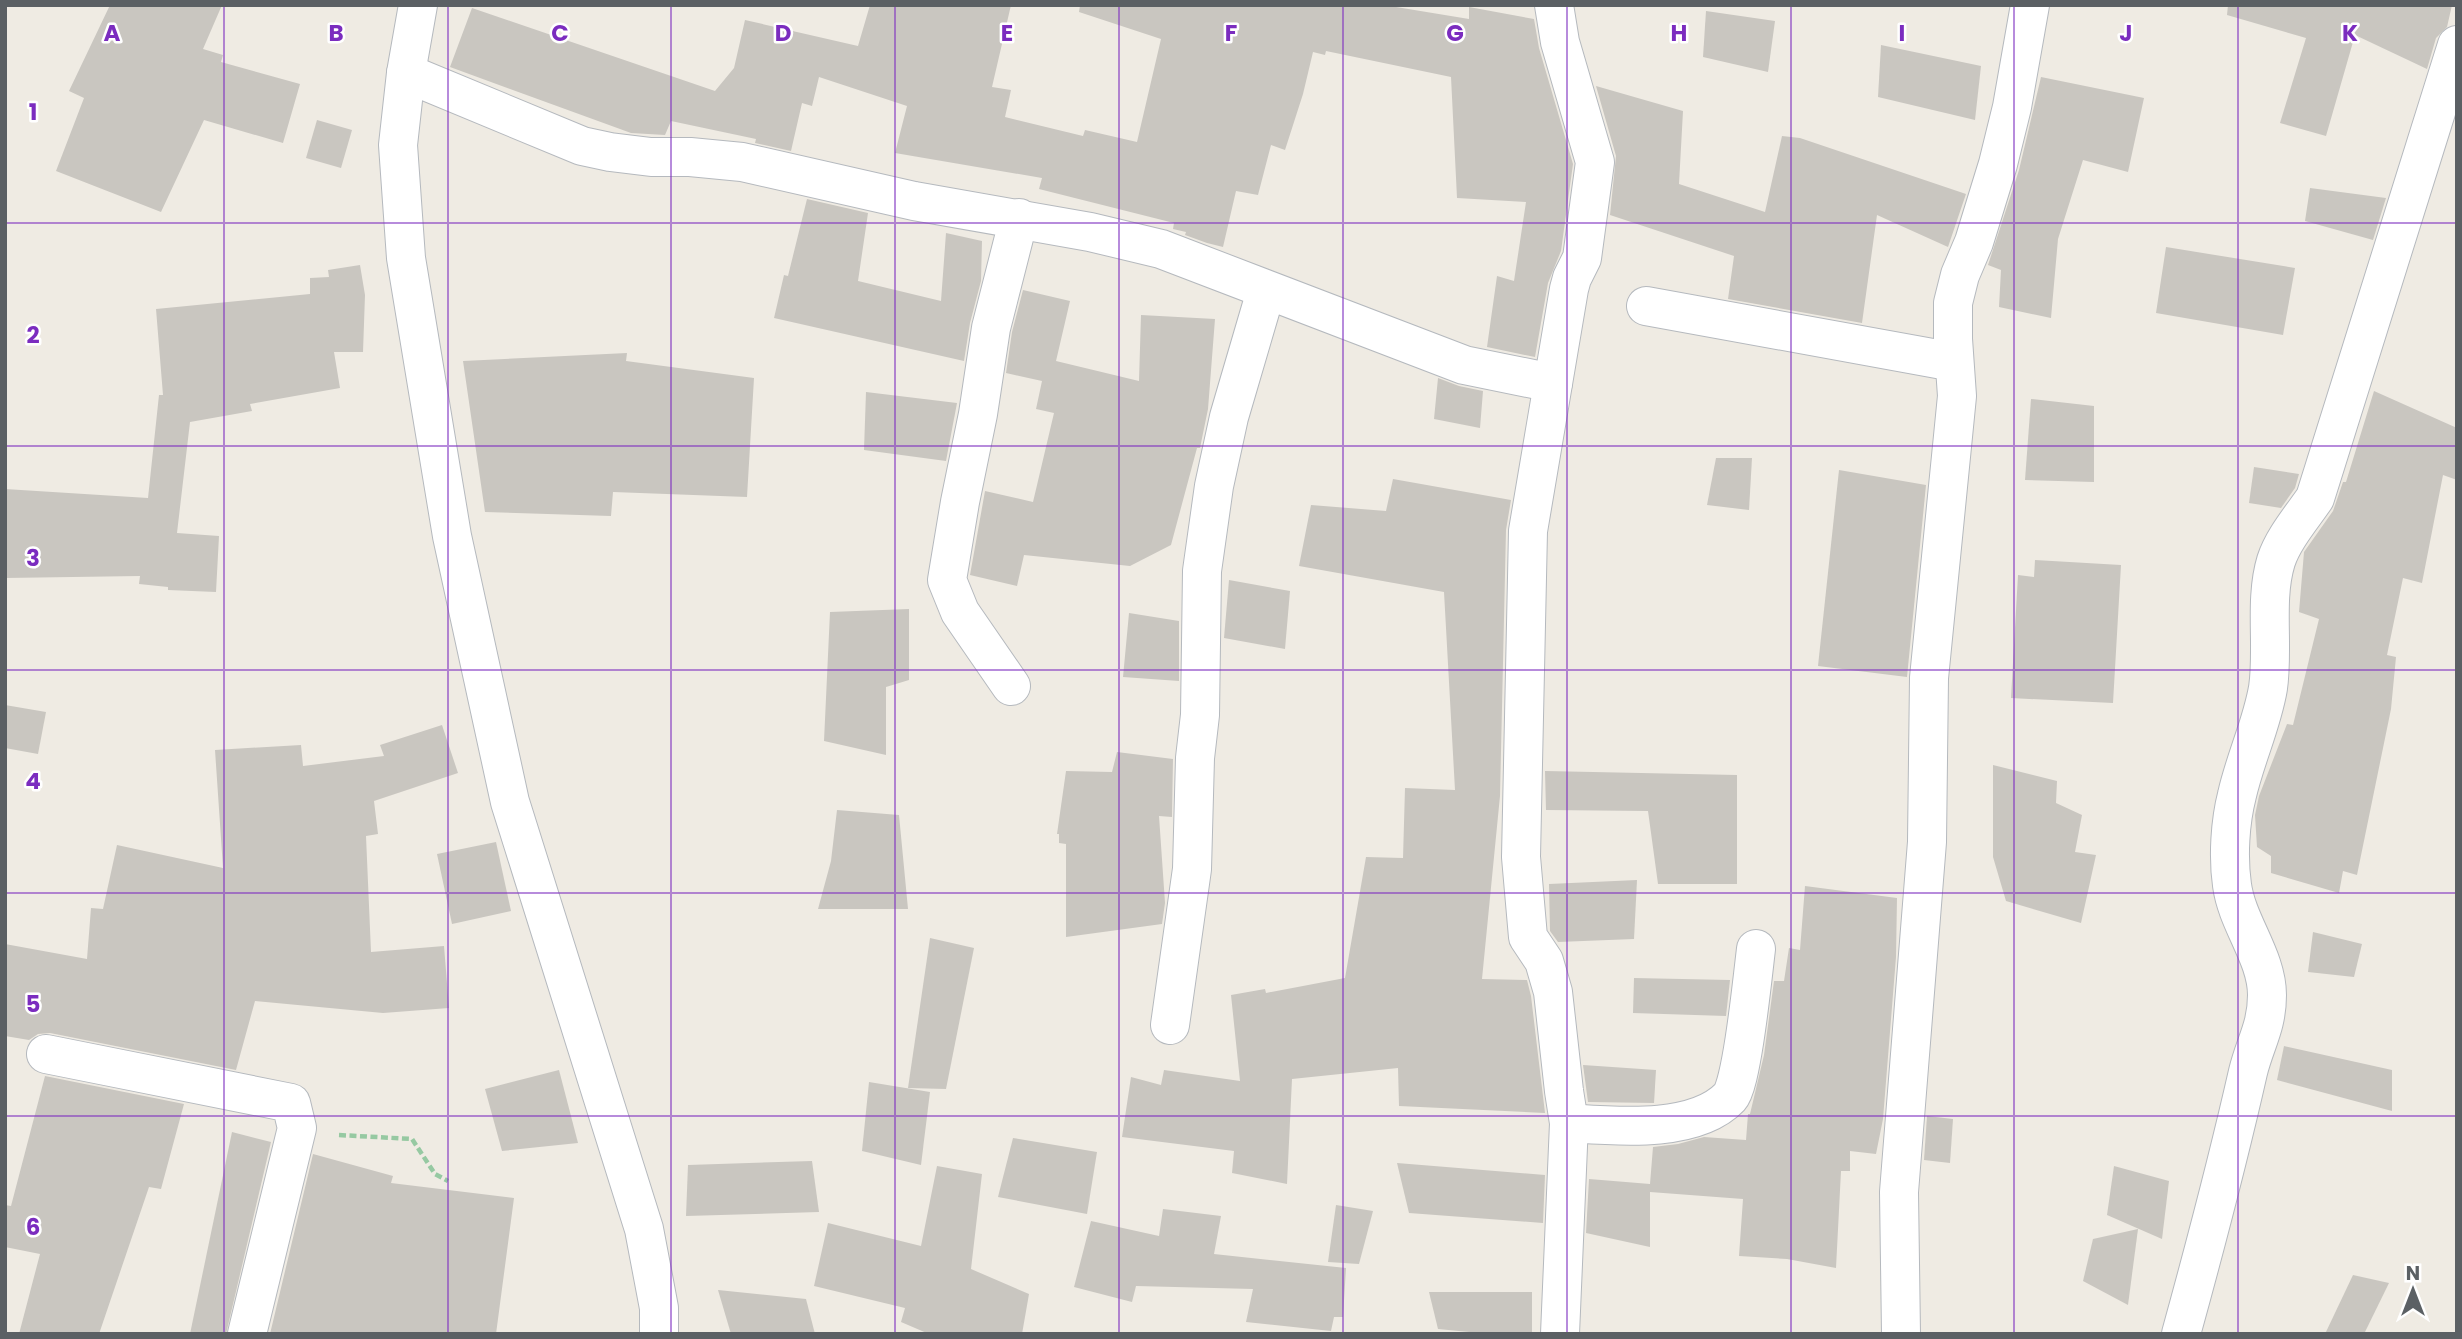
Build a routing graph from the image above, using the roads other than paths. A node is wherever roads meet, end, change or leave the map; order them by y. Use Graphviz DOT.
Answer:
graph roads {
  1 [pos="1554,5"];
  2 [pos="2030,5"];
  3 [pos="413,7"];
  4 [pos="2457,45"];
  5 [pos="406,73"];
  6 [pos="1018,218"];
  7 [pos="1266,291"];
  8 [pos="1646,306"];
  9 [pos="1954,362"];
  10 [pos="1553,383"];
  11 [pos="1012,686"];
  12 [pos="1756,949"];
  13 [pos="1170,1025"];
  14 [pos="46,1054"];
  15 [pos="1569,1123"];
  16 [pos="247,1334"];
  17 [pos="659,1334"];
  18 [pos="1560,1334"];
  19 [pos="1901,1334"];
  20 [pos="2181,1334"];
  1 -- 10 [label="street"];
  2 -- 9 [label="street"];
  3 -- 5 [label="street"];
  4 -- 20 [label="street"];
  5 -- 6 [label="street"];
  5 -- 17 [label="street"];
  6 -- 7 [label="street"];
  6 -- 11 [label="street"];
  7 -- 10 [label="street"];
  7 -- 13 [label="street"];
  8 -- 9 [label="street"];
  9 -- 19 [label="street"];
  10 -- 15 [label="street"];
  12 -- 15 [label="street"];
  14 -- 16 [label="street"];
  15 -- 18 [label="street"];
}
